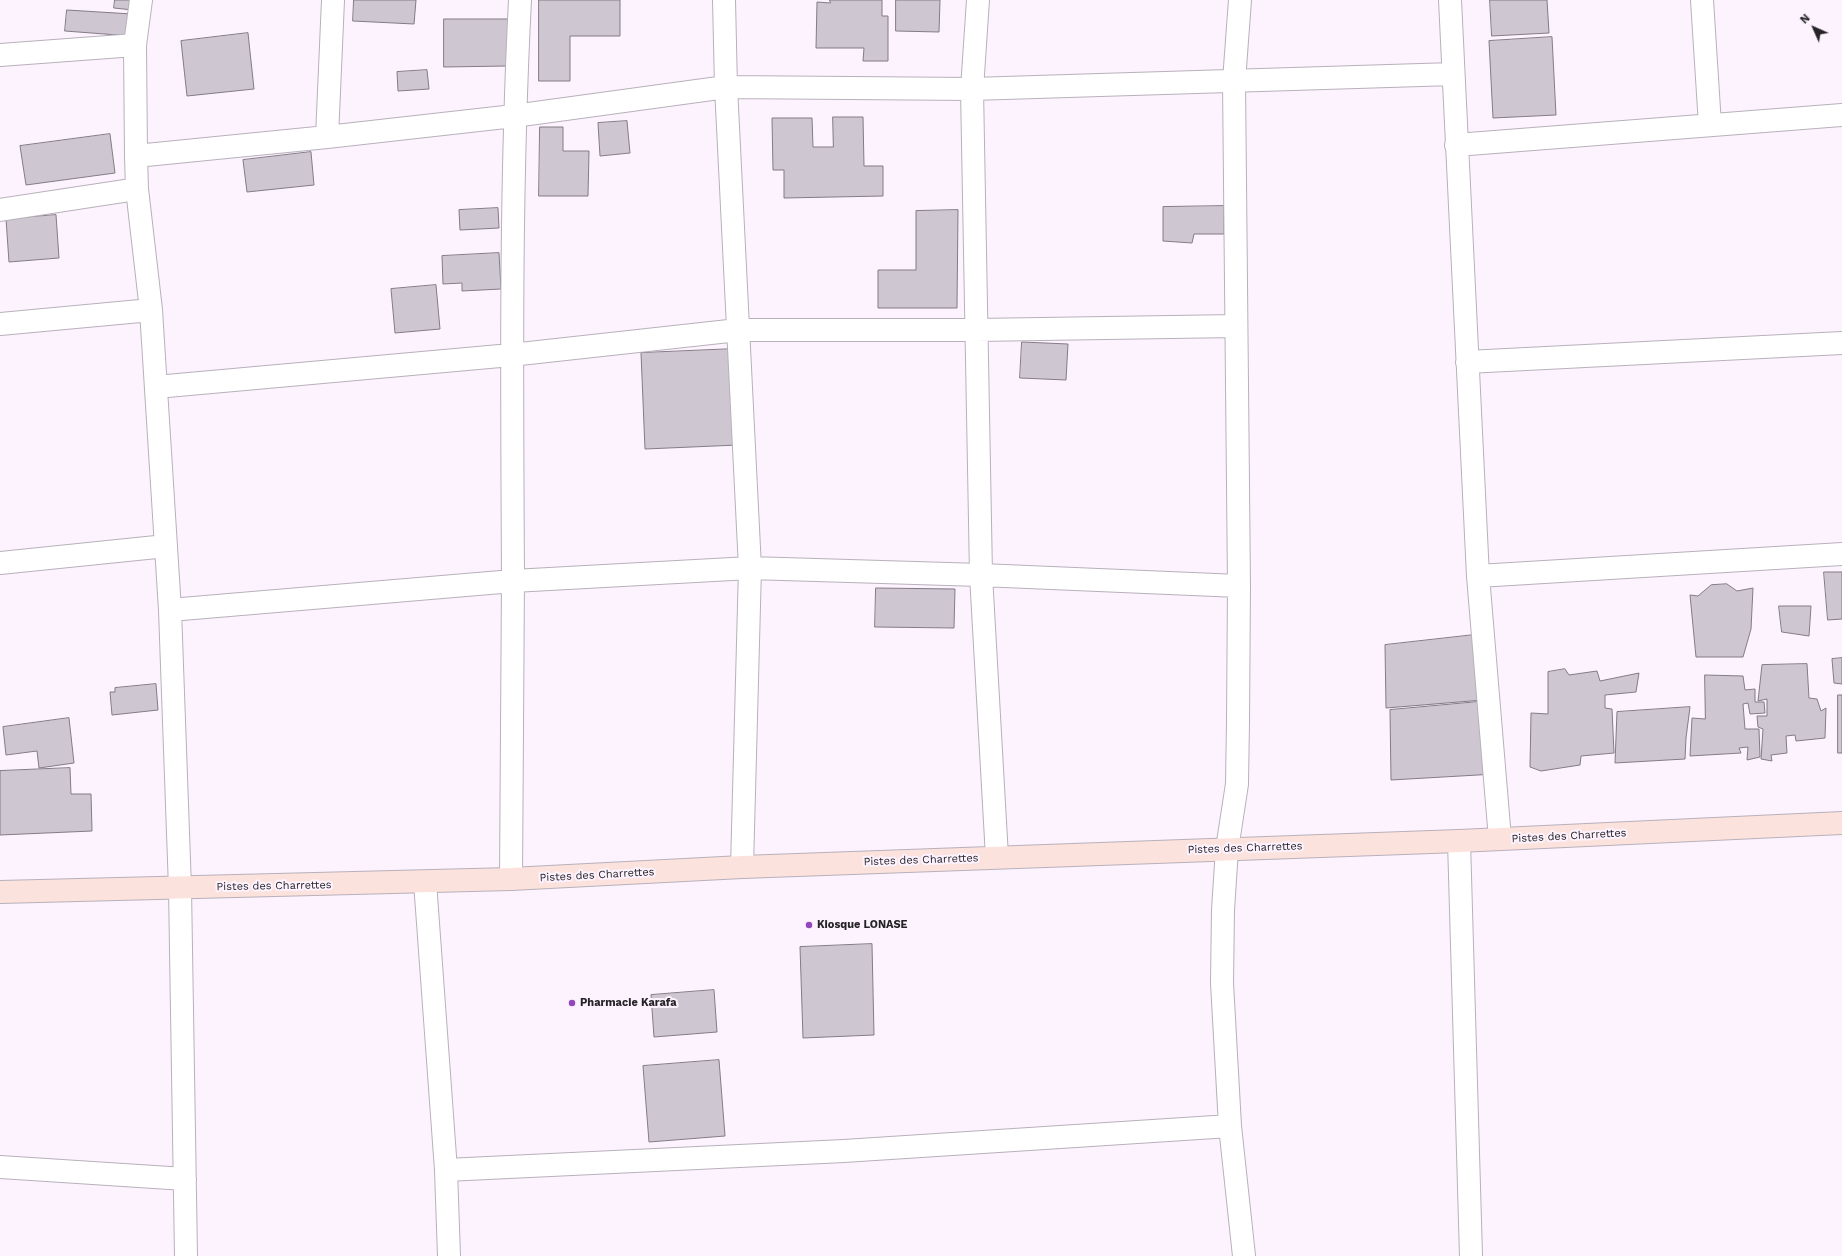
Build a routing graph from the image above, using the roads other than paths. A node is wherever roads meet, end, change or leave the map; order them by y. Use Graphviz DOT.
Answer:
graph roads {
  1 [pos="141,0"];
  2 [pos="333,0"];
  3 [pos="520,0"];
  4 [pos="724,0"];
  5 [pos="978,0"];
  6 [pos="1240,0"];
  7 [pos="1450,0"];
  8 [pos="1702,0"];
  9 [pos="135,46"];
  10 [pos="0,55"];
  11 [pos="1453,74"];
  12 [pos="1234,81"];
  13 [pos="726,87"];
  14 [pos="972,89"];
  15 [pos="1842,115"];
  16 [pos="514,116"];
  17 [pos="1710,125"];
  18 [pos="328,138"];
  19 [pos="1456,144"];
  20 [pos="136,156"];
  21 [pos="137,190"];
  22 [pos="0,210"];
  23 [pos="151,310"];
  24 [pos="0,324"];
  25 [pos="1236,326"];
  26 [pos="738,330"];
  27 [pos="976,330"];
  28 [pos="1842,343"];
  29 [pos="511,355"];
  30 [pos="1467,362"];
  31 [pos="156,387"];
  32 [pos="166,546"];
  33 [pos="1842,554"];
  34 [pos="0,563"];
  35 [pos="750,568"];
  36 [pos="981,575"];
  37 [pos="1478,576"];
  38 [pos="513,581"];
  39 [pos="1239,586"];
  40 [pos="170,610"];
  41 [pos="1842,823"];
  42 [pos="1500,839"];
  43 [pos="1459,841"];
  44 [pos="1227,849"];
  45 [pos="997,857"];
  46 [pos="742,867"];
  47 [pos="511,879"];
  48 [pos="425,882"];
  49 [pos="180,888"];
  50 [pos="0,892"];
  51 [pos="1230,1126"];
  52 [pos="0,1167"];
  53 [pos="446,1170"];
  54 [pos="185,1179"];
  55 [pos="186,1256"];
  56 [pos="449,1256"];
  57 [pos="1244,1256"];
  58 [pos="1471,1256"];
  1 -- 9 [label="street"];
  2 -- 18 [label="street"];
  3 -- 16 [label="street"];
  4 -- 13 [label="street"];
  5 -- 14 [label="street"];
  6 -- 12 [label="street"];
  7 -- 11 [label="street"];
  8 -- 17 [label="street"];
  9 -- 10 [label="street"];
  9 -- 20 [label="street"];
  11 -- 12 [label="street"];
  11 -- 19 [label="street"];
  12 -- 14 [label="street"];
  12 -- 25 [label="street"];
  13 -- 14 [label="street"];
  13 -- 16 [label="street"];
  13 -- 26 [label="street"];
  14 -- 27 [label="street"];
  15 -- 17 [label="street"];
  16 -- 18 [label="street"];
  16 -- 29 [label="street"];
  17 -- 19 [label="street"];
  18 -- 20 [label="street"];
  19 -- 30 [label="street"];
  20 -- 21 [label="street"];
  21 -- 22 [label="street"];
  21 -- 23 [label="street"];
  23 -- 24 [label="street"];
  23 -- 31 [label="street"];
  25 -- 27 [label="street"];
  25 -- 39 [label="street"];
  26 -- 27 [label="street"];
  26 -- 29 [label="street"];
  26 -- 35 [label="street"];
  27 -- 36 [label="street"];
  28 -- 30 [label="street"];
  29 -- 31 [label="street"];
  29 -- 38 [label="street"];
  30 -- 37 [label="street"];
  31 -- 32 [label="street"];
  32 -- 34 [label="street"];
  32 -- 40 [label="street"];
  33 -- 37 [label="street"];
  35 -- 36 [label="street"];
  35 -- 38 [label="street"];
  35 -- 46 [label="street"];
  36 -- 39 [label="street"];
  36 -- 45 [label="street"];
  37 -- 42 [label="street"];
  38 -- 40 [label="street"];
  38 -- 47 [label="street"];
  39 -- 44 [label="street"];
  40 -- 49 [label="street"];
  41 -- 42 [label="main road, Pistes des Charrettes"];
  42 -- 43 [label="main road, Pistes des Charrettes"];
  43 -- 44 [label="main road, Pistes des Charrettes"];
  43 -- 58 [label="street"];
  44 -- 45 [label="main road, Pistes des Charrettes"];
  44 -- 51 [label="street"];
  45 -- 46 [label="main road, Pistes des Charrettes"];
  46 -- 47 [label="main road, Pistes des Charrettes"];
  47 -- 48 [label="main road, Pistes des Charrettes"];
  48 -- 49 [label="main road, Pistes des Charrettes"];
  48 -- 53 [label="street"];
  49 -- 50 [label="main road, Pistes des Charrettes"];
  49 -- 54 [label="street"];
  51 -- 53 [label="street"];
  51 -- 57 [label="street"];
  52 -- 54 [label="street"];
  53 -- 56 [label="street"];
  54 -- 55 [label="street"];
}
